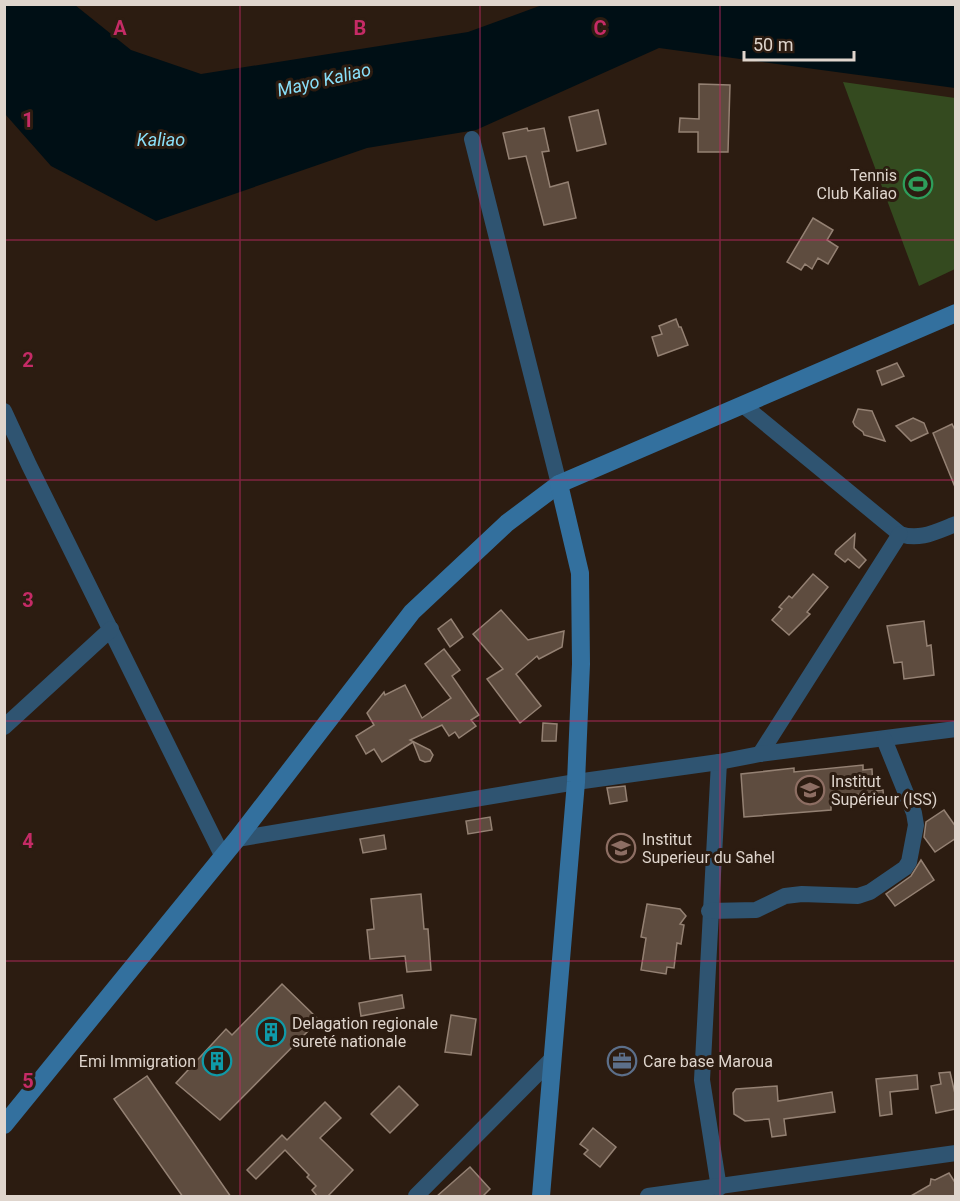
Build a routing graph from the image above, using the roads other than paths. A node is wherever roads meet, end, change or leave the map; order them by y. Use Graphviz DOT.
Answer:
graph roads {
  1 [pos="472,139"];
  2 [pos="956,313"];
  3 [pos="743,405"];
  4 [pos="4,411"];
  5 [pos="559,484"];
  6 [pos="956,524"];
  7 [pos="900,534"];
  8 [pos="111,629"];
  9 [pos="4,727"];
  10 [pos="956,729"];
  11 [pos="884,739"];
  12 [pos="760,754"];
  13 [pos="719,762"];
  14 [pos="576,782"];
  15 [pos="237,839"];
  16 [pos="223,857"];
  17 [pos="709,911"];
  18 [pos="552,1059"];
  19 [pos="4,1125"];
  20 [pos="956,1153"];
  21 [pos="719,1188"];
  22 [pos="416,1197"];
  23 [pos="541,1197"];
  24 [pos="648,1197"];
  1 -- 5 [label="street"];
  2 -- 3 [label="street"];
  3 -- 5 [label="street"];
  3 -- 7 [label="street"];
  4 -- 8 [label="street"];
  5 -- 14 [label="street"];
  5 -- 15 [label="street"];
  6 -- 7 [label="street"];
  7 -- 12 [label="street"];
  8 -- 9 [label="street"];
  8 -- 16 [label="street"];
  10 -- 11 [label="street"];
  11 -- 12 [label="street"];
  11 -- 17 [label="street"];
  12 -- 13 [label="street"];
  13 -- 14 [label="street"];
  13 -- 17 [label="street"];
  14 -- 15 [label="street"];
  14 -- 18 [label="street"];
  15 -- 16 [label="street"];
  16 -- 19 [label="street"];
  17 -- 21 [label="street"];
  18 -- 22 [label="street"];
  18 -- 23 [label="street"];
  20 -- 21 [label="street"];
  21 -- 24 [label="street"];
}
